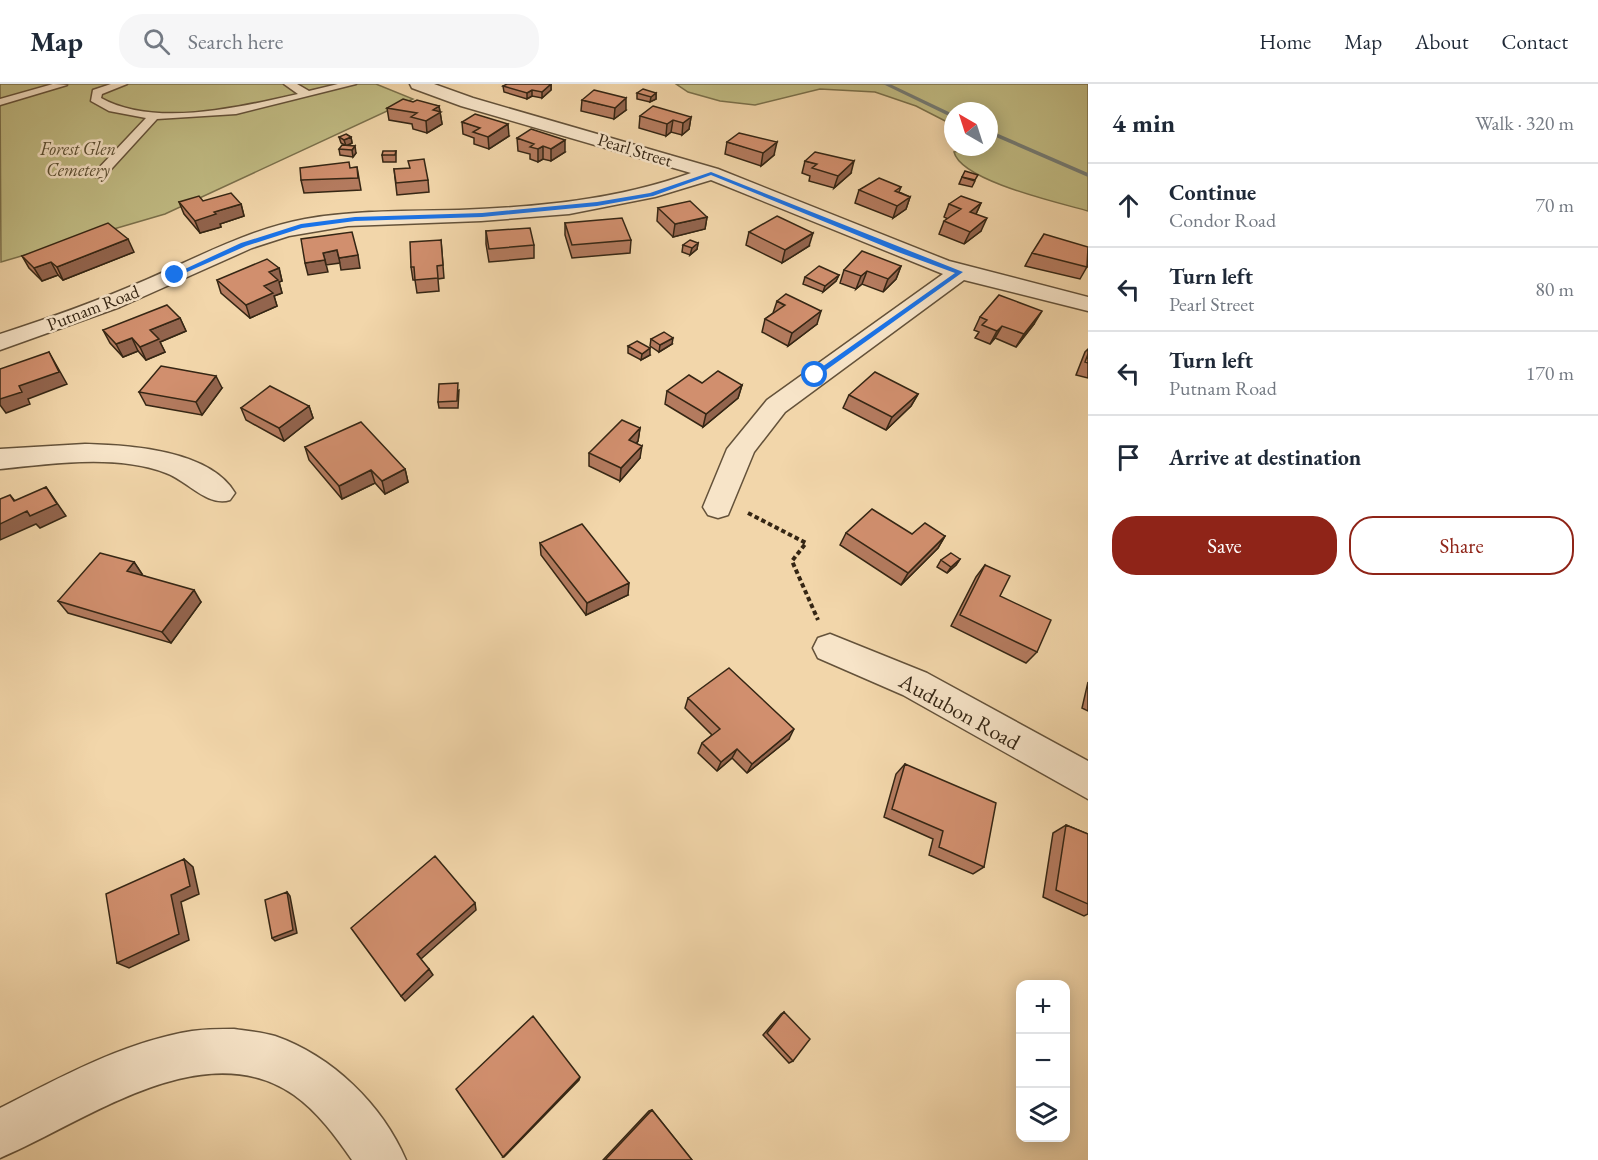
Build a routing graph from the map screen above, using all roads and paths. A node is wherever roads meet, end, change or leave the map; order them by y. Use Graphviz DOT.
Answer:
graph roads {
  1 [pos="122,84"];
  2 [pos="290,84"];
  3 [pos="351,84"];
  4 [pos="65,85"];
  5 [pos="436,86"];
  6 [pos="308,95"];
  7 [pos="0,102"];
  8 [pos="154,116"];
  9 [pos="85,164"];
  10 [pos="711,173"];
  11 [pos="960,272"];
  12 [pos="1088,304"];
  13 [pos="0,342"];
  14 [pos="0,459"];
  15 [pos="220,493"];
  16 [pos="720,503"];
  17 [pos="830,648"];
  18 [pos="1088,781"];
  19 [pos="0,1134"];
  20 [pos="381,1160"];
  1 -- 8 [label="lane"];
  2 -- 6 [label="lane"];
  3 -- 6 [label="lane"];
  4 -- 7 [label="lane"];
  5 -- 10 [label="street, Pearl Street"];
  6 -- 8 [label="lane"];
  8 -- 9 [label="lane"];
  10 -- 11 [label="street, Pearl Street"];
  10 -- 13 [label="street, Putnam Road"];
  11 -- 12 [label="street, Pearl Street"];
  11 -- 16 [label="street"];
  14 -- 15 [label="street"];
  16 -- 17 [label="path"];
  17 -- 18 [label="street, Audubon Road"];
  19 -- 20 [label="street"];
}
